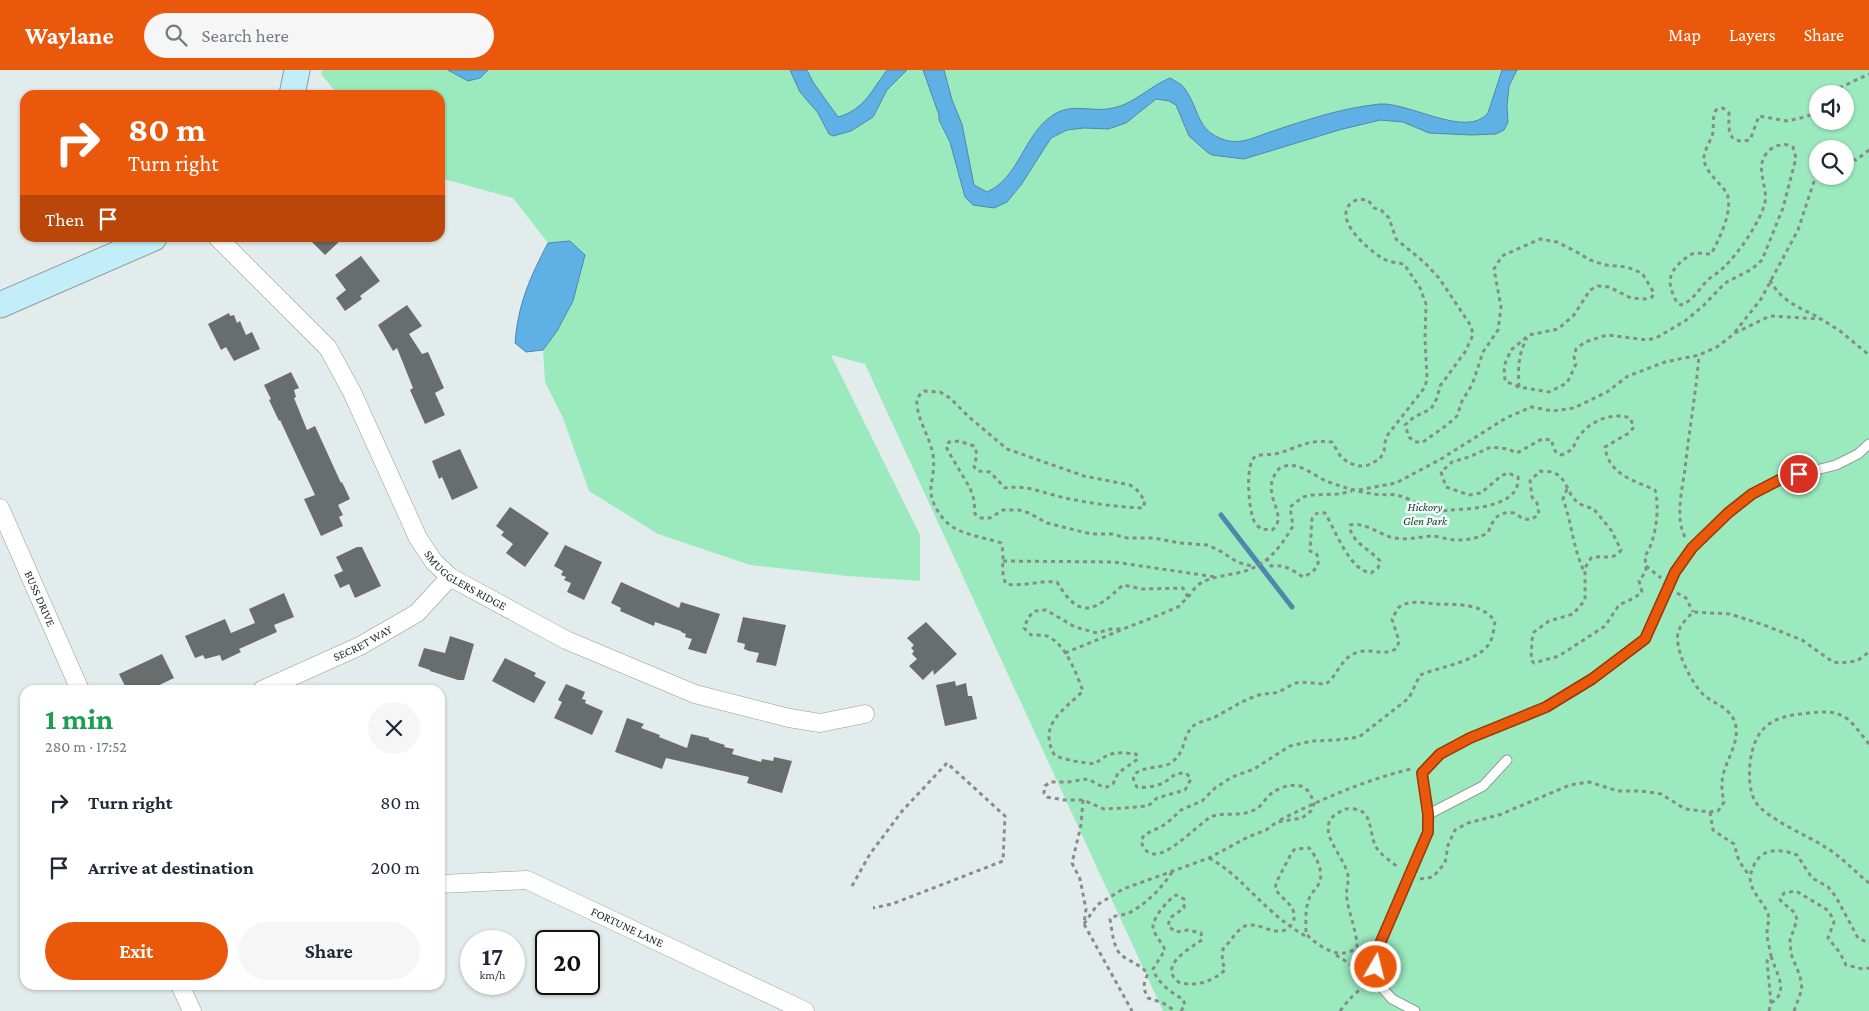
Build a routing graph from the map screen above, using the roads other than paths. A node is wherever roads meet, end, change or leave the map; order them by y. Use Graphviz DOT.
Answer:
graph roads {
  1 [pos="298,70"];
  2 [pos="293,90"];
  3 [pos="145,242"];
  4 [pos="222,242"];
  5 [pos="0,305"];
  6 [pos="1869,444"];
  7 [pos="0,508"];
  8 [pos="450,577"];
  9 [pos="78,685"];
  10 [pos="273,685"];
  11 [pos="865,714"];
  12 [pos="1507,760"];
  13 [pos="1428,814"];
  14 [pos="445,884"];
  15 [pos="187,990"];
  16 [pos="192,1011"];
  17 [pos="805,1011"];
  18 [pos="1415,1011"];
  1 -- 2 [label="street"];
  3 -- 5 [label="street"];
  4 -- 8 [label="street, SMUGGLERS RIDGE"];
  6 -- 13 [label="lane"];
  7 -- 9 [label="street, BUSS DRIVE"];
  8 -- 10 [label="street, SECRET WAY"];
  8 -- 11 [label="street, SMUGGLERS RIDGE"];
  12 -- 13 [label="lane"];
  13 -- 18 [label="lane"];
  14 -- 17 [label="street, FORTUNE LANE"];
  15 -- 16 [label="street"];
}
